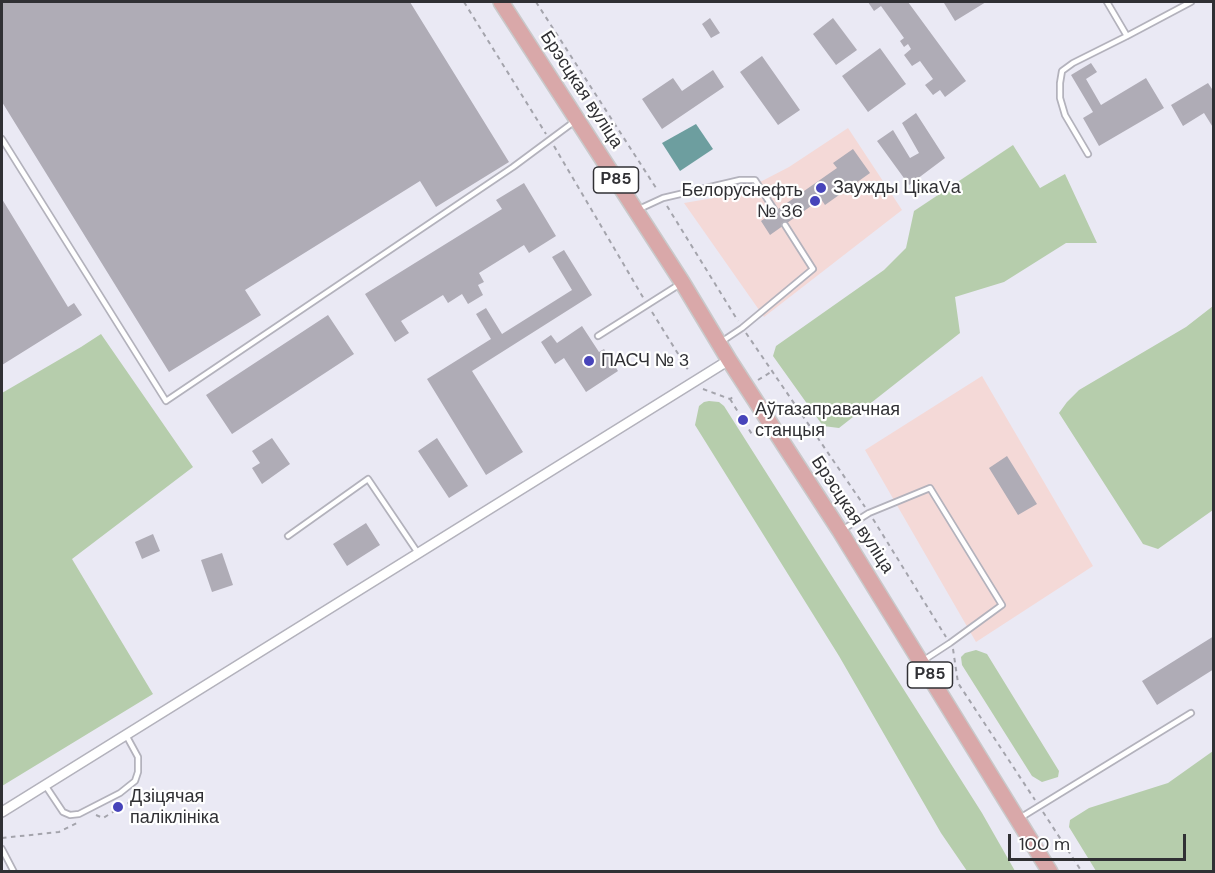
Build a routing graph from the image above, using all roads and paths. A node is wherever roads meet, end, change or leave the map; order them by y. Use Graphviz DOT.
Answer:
graph roads {
  1 [pos="464,2"];
  2 [pos="501,2"];
  3 [pos="536,2"];
  4 [pos="1107,2"];
  5 [pos="1191,2"];
  6 [pos="1127,36"];
  7 [pos="577,119"];
  8 [pos="2,139"];
  9 [pos="550,140"];
  10 [pos="1088,154"];
  11 [pos="663,198"];
  12 [pos="636,211"];
  13 [pos="776,211"];
  14 [pos="784,225"];
  15 [pos="682,282"];
  16 [pos="647,305"];
  17 [pos="742,328"];
  18 [pos="598,336"];
  19 [pos="719,343"];
  20 [pos="729,360"];
  21 [pos="772,371"];
  22 [pos="695,381"];
  23 [pos="747,387"];
  24 [pos="730,399"];
  25 [pos="753,436"];
  26 [pos="869,513"];
  27 [pos="840,531"];
  28 [pos="288,536"];
  29 [pos="418,553"];
  30 [pos="950,643"];
  31 [pos="921,661"];
  32 [pos="1191,713"];
  33 [pos="126,735"];
  34 [pos="45,785"];
  35 [pos="130,802"];
  36 [pos="1039,806"];
  37 [pos="2,812"];
  38 [pos="95,815"];
  39 [pos="1018,819"];
  40 [pos="77,824"];
  41 [pos="2,838"];
  42 [pos="2,851"];
  43 [pos="14,872"];
  44 [pos="1050,872"];
  45 [pos="1082,872"];
  1 -- 9 [label="path"];
  2 -- 7 [label="main road, Брэсцкая вуліца / Р85"];
  3 -- 11 [label="path"];
  4 -- 6 [label="lane"];
  5 -- 6 [label="lane"];
  6 -- 10 [label="lane"];
  7 -- 9 [label="lane"];
  7 -- 12 [label="main road, Брэсцкая вуліца / Р85"];
  8 -- 9 [label="lane"];
  9 -- 16 [label="path"];
  11 -- 12 [label="lane"];
  11 -- 13 [label="lane"];
  11 -- 17 [label="path"];
  12 -- 15 [label="main road, Брэсцкая вуліца / Р85"];
  14 -- 17 [label="lane"];
  15 -- 16 [label="lane"];
  15 -- 19 [label="main road, Брэсцкая вуліца / Р85"];
  16 -- 18 [label="lane"];
  16 -- 22 [label="path"];
  17 -- 19 [label="lane"];
  17 -- 21 [label="path"];
  19 -- 20 [label="main road, Брэсцкая вуліца / Р85"];
  20 -- 22 [label="street"];
  20 -- 23 [label="main road, Брэсцкая вуліца / Р85"];
  21 -- 23 [label="path"];
  21 -- 26 [label="path"];
  22 -- 24 [label="path"];
  22 -- 29 [label="street"];
  23 -- 24 [label="path"];
  23 -- 27 [label="main road, Брэсцкая вуліца / Р85"];
  24 -- 25 [label="path"];
  26 -- 27 [label="lane"];
  26 -- 30 [label="path"];
  26 -- 30 [label="lane"];
  27 -- 31 [label="main road, Брэсцкая вуліца / Р85"];
  28 -- 29 [label="lane"];
  29 -- 33 [label="street"];
  30 -- 31 [label="lane"];
  30 -- 36 [label="path"];
  31 -- 39 [label="main road, Брэсцкая вуліца / Р85"];
  32 -- 36 [label="lane"];
  33 -- 34 [label="street"];
  33 -- 34 [label="lane"];
  34 -- 37 [label="street"];
  35 -- 38 [label="path"];
  36 -- 39 [label="lane"];
  36 -- 45 [label="path"];
  39 -- 44 [label="main road, Брэсцкая вуліца / Р85"];
  40 -- 41 [label="path"];
  42 -- 43 [label="lane"];
}
